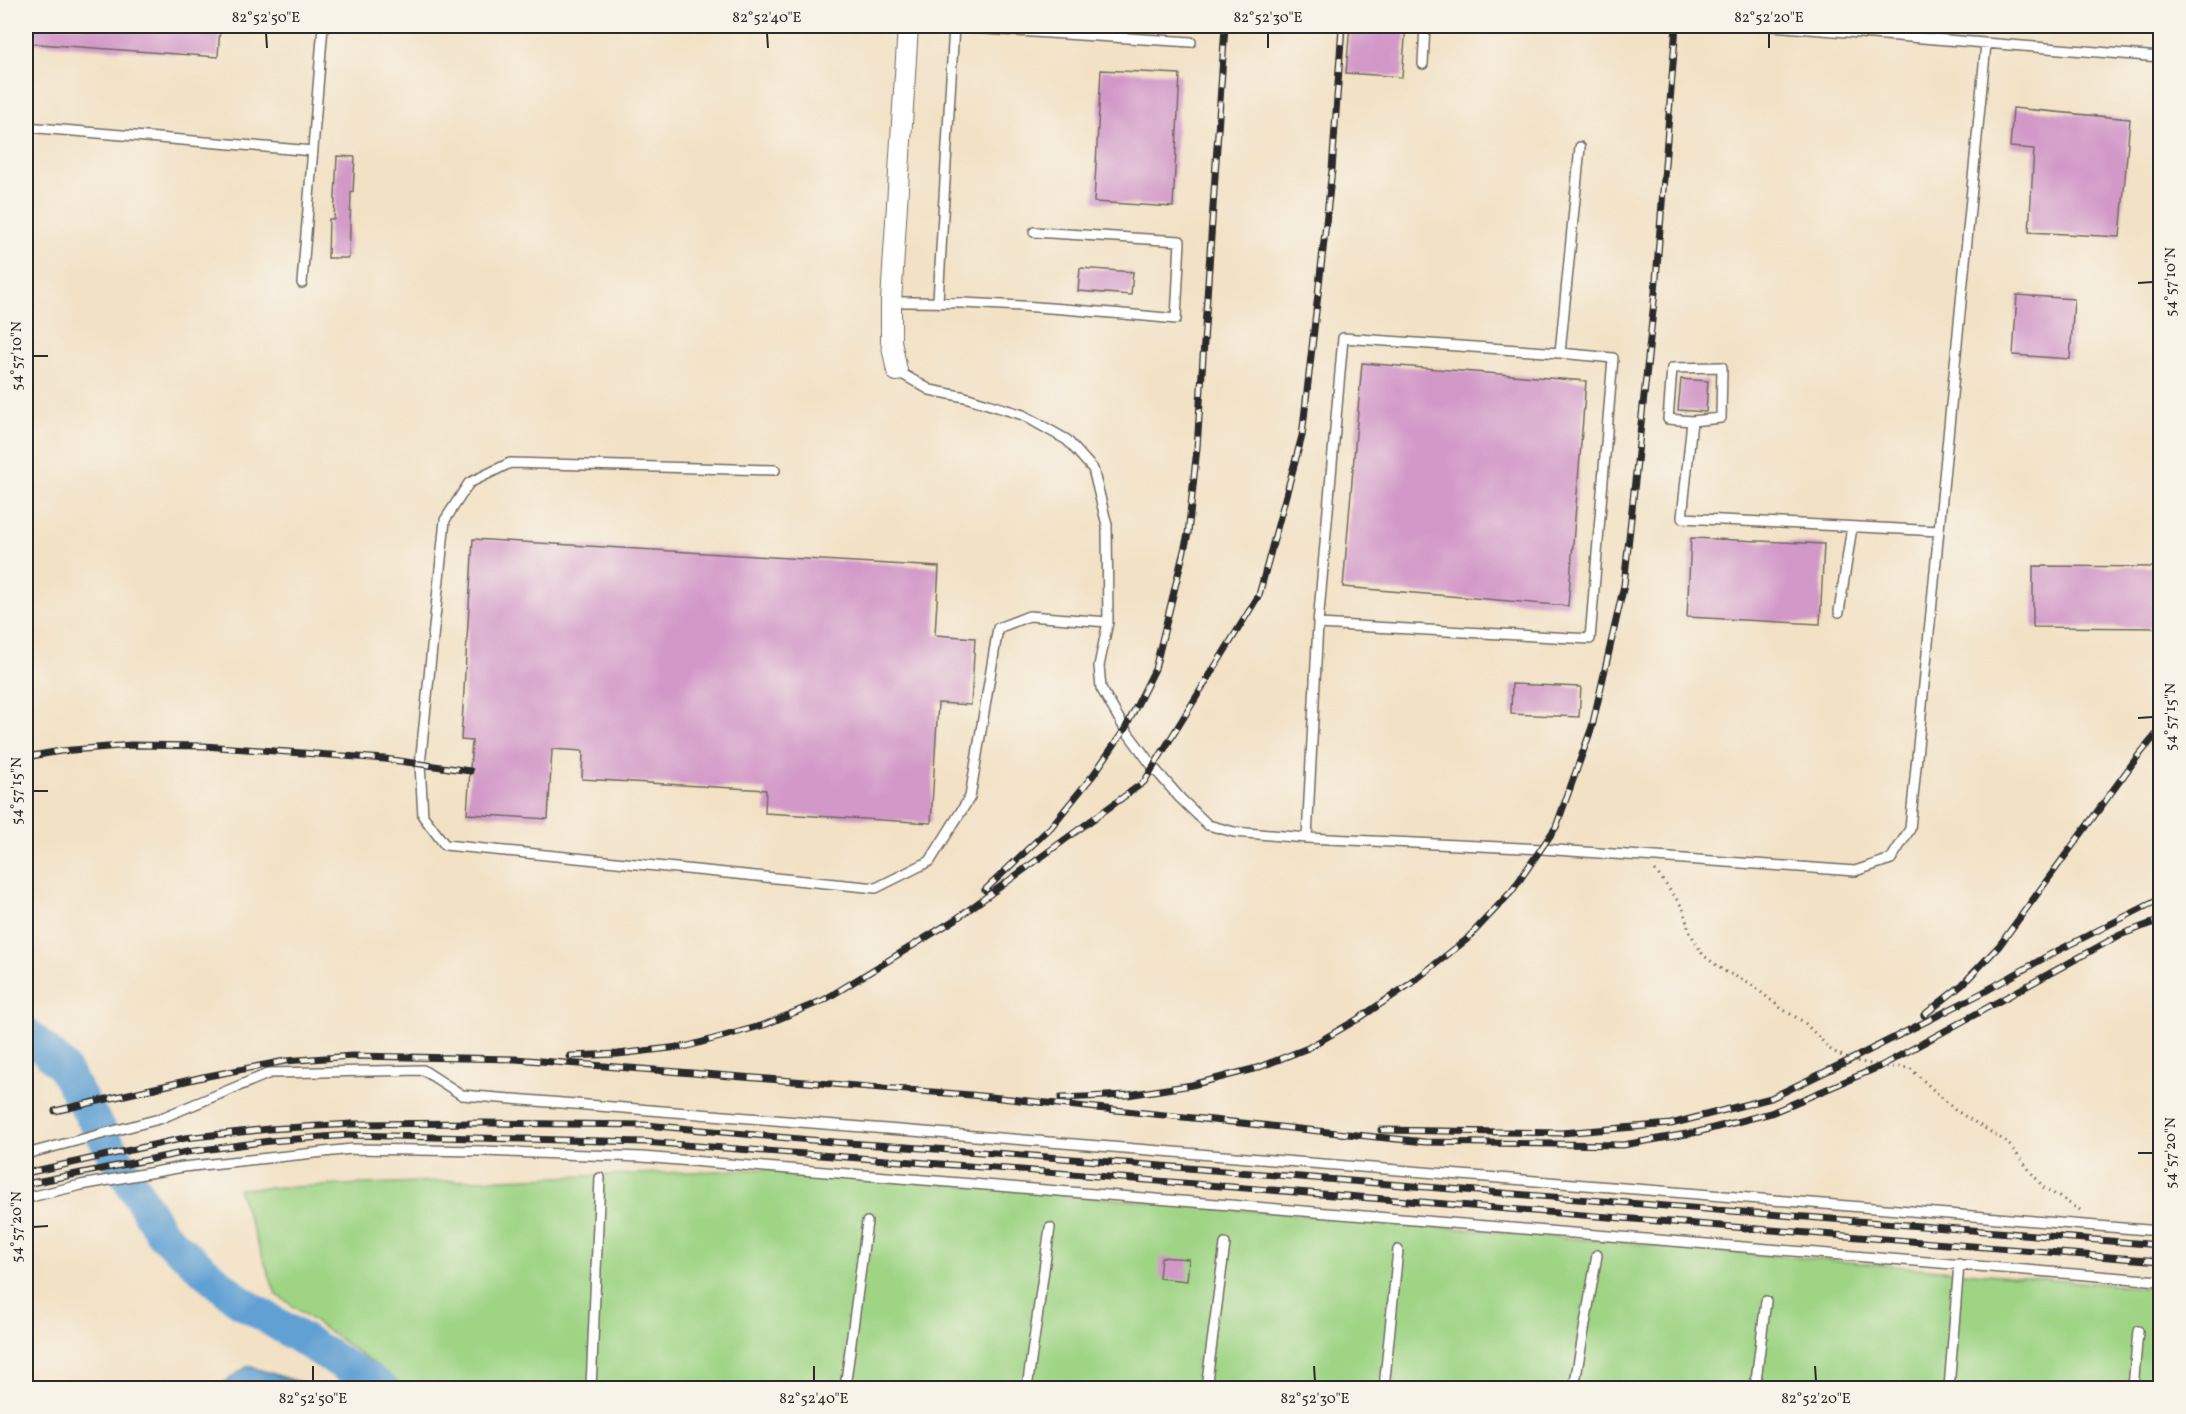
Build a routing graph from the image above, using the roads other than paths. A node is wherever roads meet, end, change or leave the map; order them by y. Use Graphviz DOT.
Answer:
graph roads {
  1 [pos="323,26"];
  2 [pos="908,26"];
  3 [pos="954,26"];
  4 [pos="1425,26"];
  5 [pos="1772,26"];
  6 [pos="1191,42"];
  7 [pos="1986,44"];
  8 [pos="2160,57"];
  9 [pos="1423,64"];
  10 [pos="26,128"];
  11 [pos="1580,147"];
  12 [pos="313,151"];
  13 [pos="1034,232"];
  14 [pos="302,283"];
  15 [pos="938,301"];
  16 [pos="891,302"];
  17 [pos="1560,353"];
  18 [pos="897,371"];
  19 [pos="1692,421"];
  20 [pos="775,470"];
  21 [pos="1852,527"];
  22 [pos="1939,531"];
  23 [pos="1839,612"];
  24 [pos="1108,622"];
  25 [pos="1318,624"];
  26 [pos="1307,838"];
  27 [pos="26,1154"];
  28 [pos="600,1178"];
  29 [pos="26,1198"];
  30 [pos="867,1222"];
  31 [pos="1050,1228"];
  32 [pos="2160,1231"];
  33 [pos="1225,1244"];
  34 [pos="1398,1251"];
  35 [pos="1597,1254"];
  36 [pos="1959,1264"];
  37 [pos="2160,1281"];
  38 [pos="1766,1301"];
  39 [pos="2138,1331"];
  40 [pos="591,1389"];
  41 [pos="845,1389"];
  42 [pos="1027,1389"];
  43 [pos="1206,1389"];
  44 [pos="1384,1389"];
  45 [pos="1574,1389"];
  46 [pos="1755,1389"];
  47 [pos="1949,1389"];
  48 [pos="2133,1389"];
  1 -- 12 [label="lane"];
  2 -- 16 [label="street"];
  3 -- 6 [label="lane"];
  3 -- 15 [label="lane"];
  4 -- 9 [label="lane"];
  5 -- 7 [label="lane"];
  7 -- 8 [label="lane"];
  7 -- 22 [label="lane"];
  10 -- 12 [label="lane"];
  11 -- 17 [label="lane"];
  12 -- 14 [label="lane"];
  13 -- 15 [label="lane"];
  15 -- 16 [label="lane"];
  16 -- 18 [label="street"];
  17 -- 25 [label="lane"];
  17 -- 25 [label="lane"];
  18 -- 24 [label="lane"];
  19 -- 19 [label="lane"];
  19 -- 21 [label="lane"];
  20 -- 24 [label="lane"];
  21 -- 22 [label="lane"];
  21 -- 23 [label="lane"];
  22 -- 26 [label="lane"];
  24 -- 26 [label="lane"];
  25 -- 26 [label="lane"];
  27 -- 32 [label="lane"];
  28 -- 40 [label="lane"];
  29 -- 36 [label="lane"];
  30 -- 41 [label="lane"];
  31 -- 42 [label="lane"];
  33 -- 43 [label="lane"];
  34 -- 44 [label="lane"];
  35 -- 45 [label="lane"];
  36 -- 37 [label="lane"];
  36 -- 47 [label="lane"];
  38 -- 46 [label="lane"];
  39 -- 48 [label="lane"];
}
